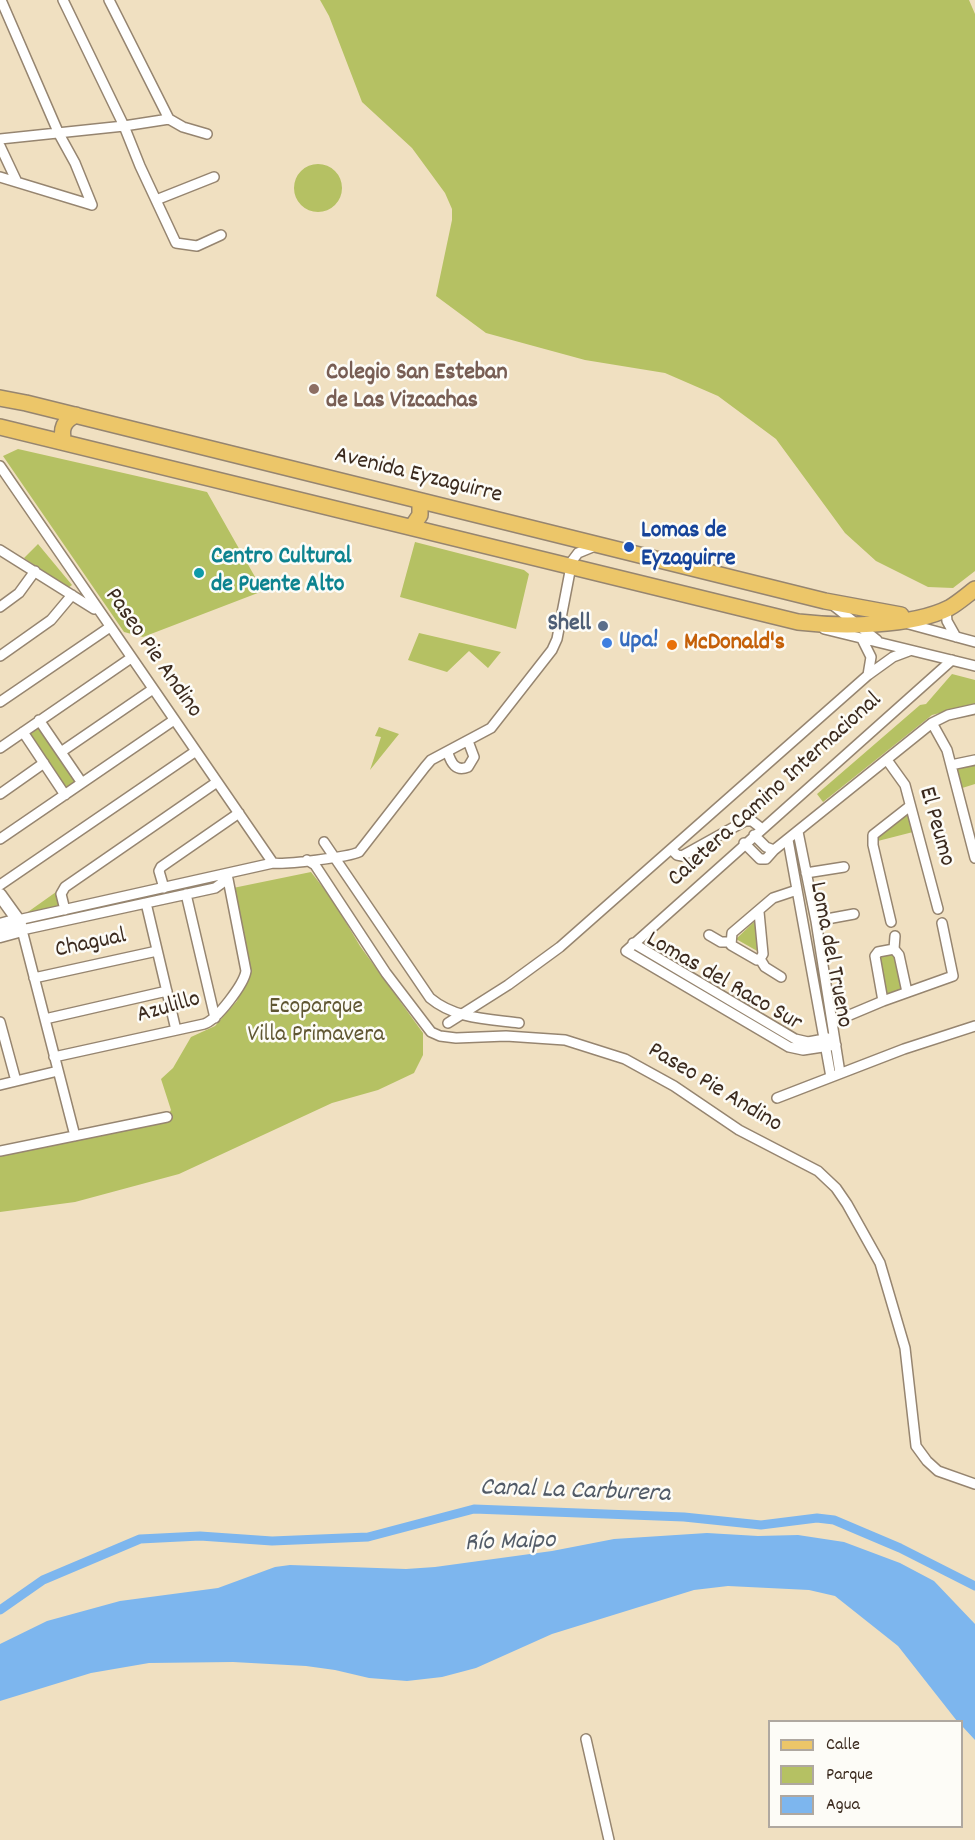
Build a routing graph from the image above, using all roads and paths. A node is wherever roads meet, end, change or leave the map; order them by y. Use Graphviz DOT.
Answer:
graph roads {
  1 [pos="1,0"];
  2 [pos="63,0"];
  3 [pos="109,0"];
  4 [pos="169,119"];
  5 [pos="124,126"];
  6 [pos="58,134"];
  7 [pos="207,134"];
  8 [pos="0,139"];
  9 [pos="0,146"];
  10 [pos="0,177"];
  11 [pos="214,177"];
  12 [pos="17,182"];
  13 [pos="156,200"];
  14 [pos="221,235"];
  15 [pos="0,398"];
  16 [pos="76,415"];
  17 [pos="0,427"];
  18 [pos="64,442"];
  19 [pos="0,466"];
  20 [pos="420,501"];
  21 [pos="412,527"];
  22 [pos="600,545"];
  23 [pos="2,555"];
  24 [pos="571,566"];
  25 [pos="34,571"];
  26 [pos="594,572"];
  27 [pos="728,577"];
  28 [pos="973,590"];
  29 [pos="567,591"];
  30 [pos="72,595"];
  31 [pos="825,601"];
  32 [pos="722,604"];
  33 [pos="0,607"];
  34 [pos="949,608"];
  35 [pos="99,612"];
  36 [pos="925,616"];
  37 [pos="896,621"];
  38 [pos="110,627"];
  39 [pos="860,632"];
  40 [pos="956,637"];
  41 [pos="975,642"];
  42 [pos="884,645"];
  43 [pos="909,651"];
  44 [pos="0,656"];
  45 [pos="131,658"];
  46 [pos="952,660"];
  47 [pos="975,666"];
  48 [pos="868,675"];
  49 [pos="153,689"];
  50 [pos="0,702"];
  51 [pos="975,709"];
  52 [pos="39,720"];
  53 [pos="174,720"];
  54 [pos="932,723"];
  55 [pos="23,732"];
  56 [pos="468,741"];
  57 [pos="0,748"];
  58 [pos="196,751"];
  59 [pos="61,752"];
  60 [pos="448,753"];
  61 [pos="887,760"];
  62 [pos="975,760"];
  63 [pos="44,763"];
  64 [pos="951,765"];
  65 [pos="217,782"];
  66 [pos="82,783"];
  67 [pos="0,794"];
  68 [pos="65,795"];
  69 [pos="910,806"];
  70 [pos="239,813"];
  71 [pos="758,831"];
  72 [pos="798,832"];
  73 [pos="0,839"];
  74 [pos="788,840"];
  75 [pos="324,842"];
  76 [pos="744,843"];
  77 [pos="672,850"];
  78 [pos="774,850"];
  79 [pos="334,858"];
  80 [pos="975,858"];
  81 [pos="306,860"];
  82 [pos="273,863"];
  83 [pos="844,867"];
  84 [pos="806,873"];
  85 [pos="227,874"];
  86 [pos="0,885"];
  87 [pos="164,888"];
  88 [pos="797,890"];
  89 [pos="186,894"];
  90 [pos="0,895"];
  91 [pos="146,903"];
  92 [pos="812,904"];
  93 [pos="801,907"];
  94 [pos="938,909"];
  95 [pos="65,910"];
  96 [pos="759,912"];
  97 [pos="854,914"];
  98 [pos="816,921"];
  99 [pos="891,922"];
  100 [pos="942,923"];
  101 [pos="0,925"];
  102 [pos="20,925"];
  103 [pos="709,935"];
  104 [pos="0,936"];
  105 [pos="895,936"];
  106 [pos="730,942"];
  107 [pos="633,943"];
  108 [pos="894,949"];
  109 [pos="157,951"];
  110 [pos="626,951"];
  111 [pos="760,959"];
  112 [pos="660,965"];
  113 [pos="781,977"];
  114 [pos="34,978"];
  115 [pos="168,991"];
  116 [pos="907,992"];
  117 [pos="485,1000"];
  118 [pos="883,1001"];
  119 [pos="461,1015"];
  120 [pos="45,1018"];
  121 [pos="215,1018"];
  122 [pos="490,1019"];
  123 [pos="0,1022"];
  124 [pos="833,1022"];
  125 [pos="448,1023"];
  126 [pos="519,1023"];
  127 [pos="975,1026"];
  128 [pos="176,1030"];
  129 [pos="831,1042"];
  130 [pos="54,1058"];
  131 [pos="58,1071"];
  132 [pos="840,1073"];
  133 [pos="831,1077"];
  134 [pos="16,1081"];
  135 [pos="0,1086"];
  136 [pos="777,1098"];
  137 [pos="167,1117"];
  138 [pos="75,1136"];
  139 [pos="0,1151"];
  140 [pos="975,1484"];
  141 [pos="586,1739"];
  142 [pos="609,1840"];
  1 -- 6 [label="street"];
  2 -- 5 [label="street"];
  3 -- 4 [label="street"];
  4 -- 5 [label="street"];
  4 -- 7 [label="street"];
  5 -- 6 [label="street"];
  5 -- 13 [label="street"];
  6 -- 8 [label="street"];
  6 -- 12 [label="street"];
  9 -- 12 [label="street"];
  10 -- 12 [label="street"];
  11 -- 13 [label="street"];
  13 -- 14 [label="street"];
  15 -- 16 [label="main road, Avenida Eyzaguirre"];
  16 -- 18 [label="main road"];
  16 -- 20 [label="main road, Avenida Eyzaguirre"];
  17 -- 18 [label="main road, Avenida Eyzaguirre"];
  18 -- 21 [label="main road, Avenida Eyzaguirre"];
  19 -- 35 [label="street, Paseo Pie Andino"];
  20 -- 21 [label="main road"];
  20 -- 22 [label="main road, Avenida Eyzaguirre"];
  21 -- 24 [label="main road, Avenida Eyzaguirre"];
  22 -- 24 [label="street"];
  22 -- 27 [label="main road, Avenida Eyzaguirre"];
  23 -- 25 [label="street"];
  24 -- 26 [label="main road, Avenida Eyzaguirre"];
  24 -- 29 [label="street"];
  25 -- 30 [label="street"];
  25 -- 33 [label="street"];
  26 -- 29 [label="street"];
  26 -- 32 [label="main road, Avenida Eyzaguirre"];
  27 -- 31 [label="main road, Avenida Eyzaguirre"];
  27 -- 32 [label="main road"];
  28 -- 34 [label="main road, Avenida Eyzaguirre"];
  29 -- 56 [label="street"];
  30 -- 35 [label="street"];
  30 -- 44 [label="street"];
  31 -- 36 [label="main road, Avenida Eyzaguirre"];
  31 -- 39 [label="street, Avenida Eyzaguirre"];
  32 -- 39 [label="main road, Avenida Eyzaguirre"];
  34 -- 36 [label="main road, Avenida Eyzaguirre"];
  34 -- 40 [label="street"];
  35 -- 38 [label="street, Paseo Pie Andino"];
  36 -- 37 [label="main road, Avenida Eyzaguirre"];
  37 -- 39 [label="main road, Avenida Eyzaguirre"];
  37 -- 40 [label="street, Avenida Eyzaguirre"];
  38 -- 45 [label="street, Paseo Pie Andino"];
  38 -- 50 [label="street"];
  39 -- 42 [label="street, Avenida Eyzaguirre"];
  39 -- 42 [label="street, Avenida Eyzaguirre"];
  39 -- 48 [label="street"];
  40 -- 41 [label="street, Avenida Eyzaguirre"];
  42 -- 43 [label="street, Avenida Eyzaguirre"];
  43 -- 46 [label="street, Avenida Eyzaguirre"];
  43 -- 48 [label="street"];
  45 -- 49 [label="street, Paseo Pie Andino"];
  45 -- 52 [label="street"];
  46 -- 47 [label="street, Avenida Eyzaguirre"];
  46 -- 71 [label="street, Caletera Camino Internacional"];
  48 -- 77 [label="street"];
  49 -- 53 [label="street, Paseo Pie Andino"];
  49 -- 59 [label="street"];
  51 -- 54 [label="street"];
  52 -- 55 [label="street"];
  52 -- 59 [label="street"];
  53 -- 58 [label="street, Paseo Pie Andino"];
  53 -- 66 [label="street"];
  54 -- 61 [label="street"];
  54 -- 64 [label="street"];
  55 -- 57 [label="street"];
  55 -- 63 [label="street"];
  56 -- 60 [label="street"];
  56 -- 60 [label="street"];
  58 -- 65 [label="street, Paseo Pie Andino"];
  58 -- 86 [label="street"];
  59 -- 66 [label="street"];
  60 -- 79 [label="street"];
  61 -- 69 [label="street, El Peumo"];
  61 -- 72 [label="street"];
  62 -- 64 [label="street"];
  63 -- 67 [label="street"];
  63 -- 68 [label="street"];
  64 -- 80 [label="street"];
  65 -- 70 [label="street, Paseo Pie Andino"];
  65 -- 95 [label="street"];
  66 -- 68 [label="street"];
  68 -- 73 [label="street"];
  69 -- 94 [label="street, El Peumo"];
  69 -- 99 [label="street"];
  70 -- 82 [label="street, Paseo Pie Andino"];
  70 -- 87 [label="street"];
  71 -- 76 [label="street, Caletera Camino Internacional"];
  71 -- 77 [label="street"];
  71 -- 78 [label="street"];
  72 -- 74 [label="street"];
  72 -- 84 [label="street"];
  74 -- 78 [label="street"];
  74 -- 88 [label="street, Loma del Trueno"];
  75 -- 79 [label="street"];
  76 -- 78 [label="street"];
  76 -- 107 [label="street, Caletera Camino Internacional"];
  77 -- 117 [label="street"];
  79 -- 81 [label="street"];
  79 -- 119 [label="street"];
  81 -- 82 [label="street"];
  81 -- 140 [label="street, Paseo Pie Andino"];
  82 -- 85 [label="street"];
  83 -- 84 [label="street"];
  84 -- 92 [label="street"];
  85 -- 87 [label="street"];
  85 -- 89 [label="street"];
  85 -- 121 [label="street, Azulillo"];
  87 -- 95 [label="street"];
  88 -- 93 [label="street, Loma del Trueno"];
  88 -- 96 [label="street"];
  89 -- 91 [label="street"];
  89 -- 121 [label="street"];
  90 -- 102 [label="street"];
  91 -- 102 [label="street"];
  91 -- 109 [label="street"];
  92 -- 93 [label="street"];
  92 -- 98 [label="street"];
  93 -- 129 [label="street, Loma del Trueno"];
  95 -- 102 [label="street"];
  96 -- 106 [label="street"];
  96 -- 111 [label="street"];
  97 -- 98 [label="street"];
  98 -- 124 [label="street"];
  100 -- 116 [label="street"];
  101 -- 102 [label="street"];
  102 -- 104 [label="street"];
  102 -- 114 [label="street"];
  103 -- 106 [label="street"];
  105 -- 108 [label="street"];
  106 -- 111 [label="street"];
  107 -- 110 [label="street, Caletera Camino Internacional"];
  107 -- 112 [label="street"];
  108 -- 116 [label="street"];
  108 -- 118 [label="street"];
  109 -- 114 [label="street, Chagual"];
  109 -- 115 [label="street"];
  110 -- 112 [label="street, Lomas del Raco Sur"];
  111 -- 113 [label="street"];
  112 -- 129 [label="street"];
  114 -- 120 [label="street"];
  115 -- 120 [label="street"];
  115 -- 128 [label="street"];
  116 -- 118 [label="street"];
  117 -- 119 [label="street"];
  117 -- 122 [label="street"];
  118 -- 124 [label="street"];
  119 -- 122 [label="street"];
  119 -- 125 [label="street"];
  120 -- 130 [label="street"];
  121 -- 128 [label="street, Azulillo"];
  122 -- 126 [label="street"];
  123 -- 134 [label="street"];
  124 -- 129 [label="street"];
  127 -- 132 [label="street"];
  128 -- 130 [label="street, Azulillo"];
  129 -- 132 [label="street"];
  129 -- 133 [label="street, Loma del Trueno"];
  130 -- 131 [label="street"];
  131 -- 134 [label="street"];
  131 -- 138 [label="street"];
  132 -- 133 [label="street"];
  133 -- 136 [label="street"];
  134 -- 135 [label="street"];
  137 -- 138 [label="street"];
  138 -- 139 [label="street"];
  141 -- 142 [label="street"];
}
